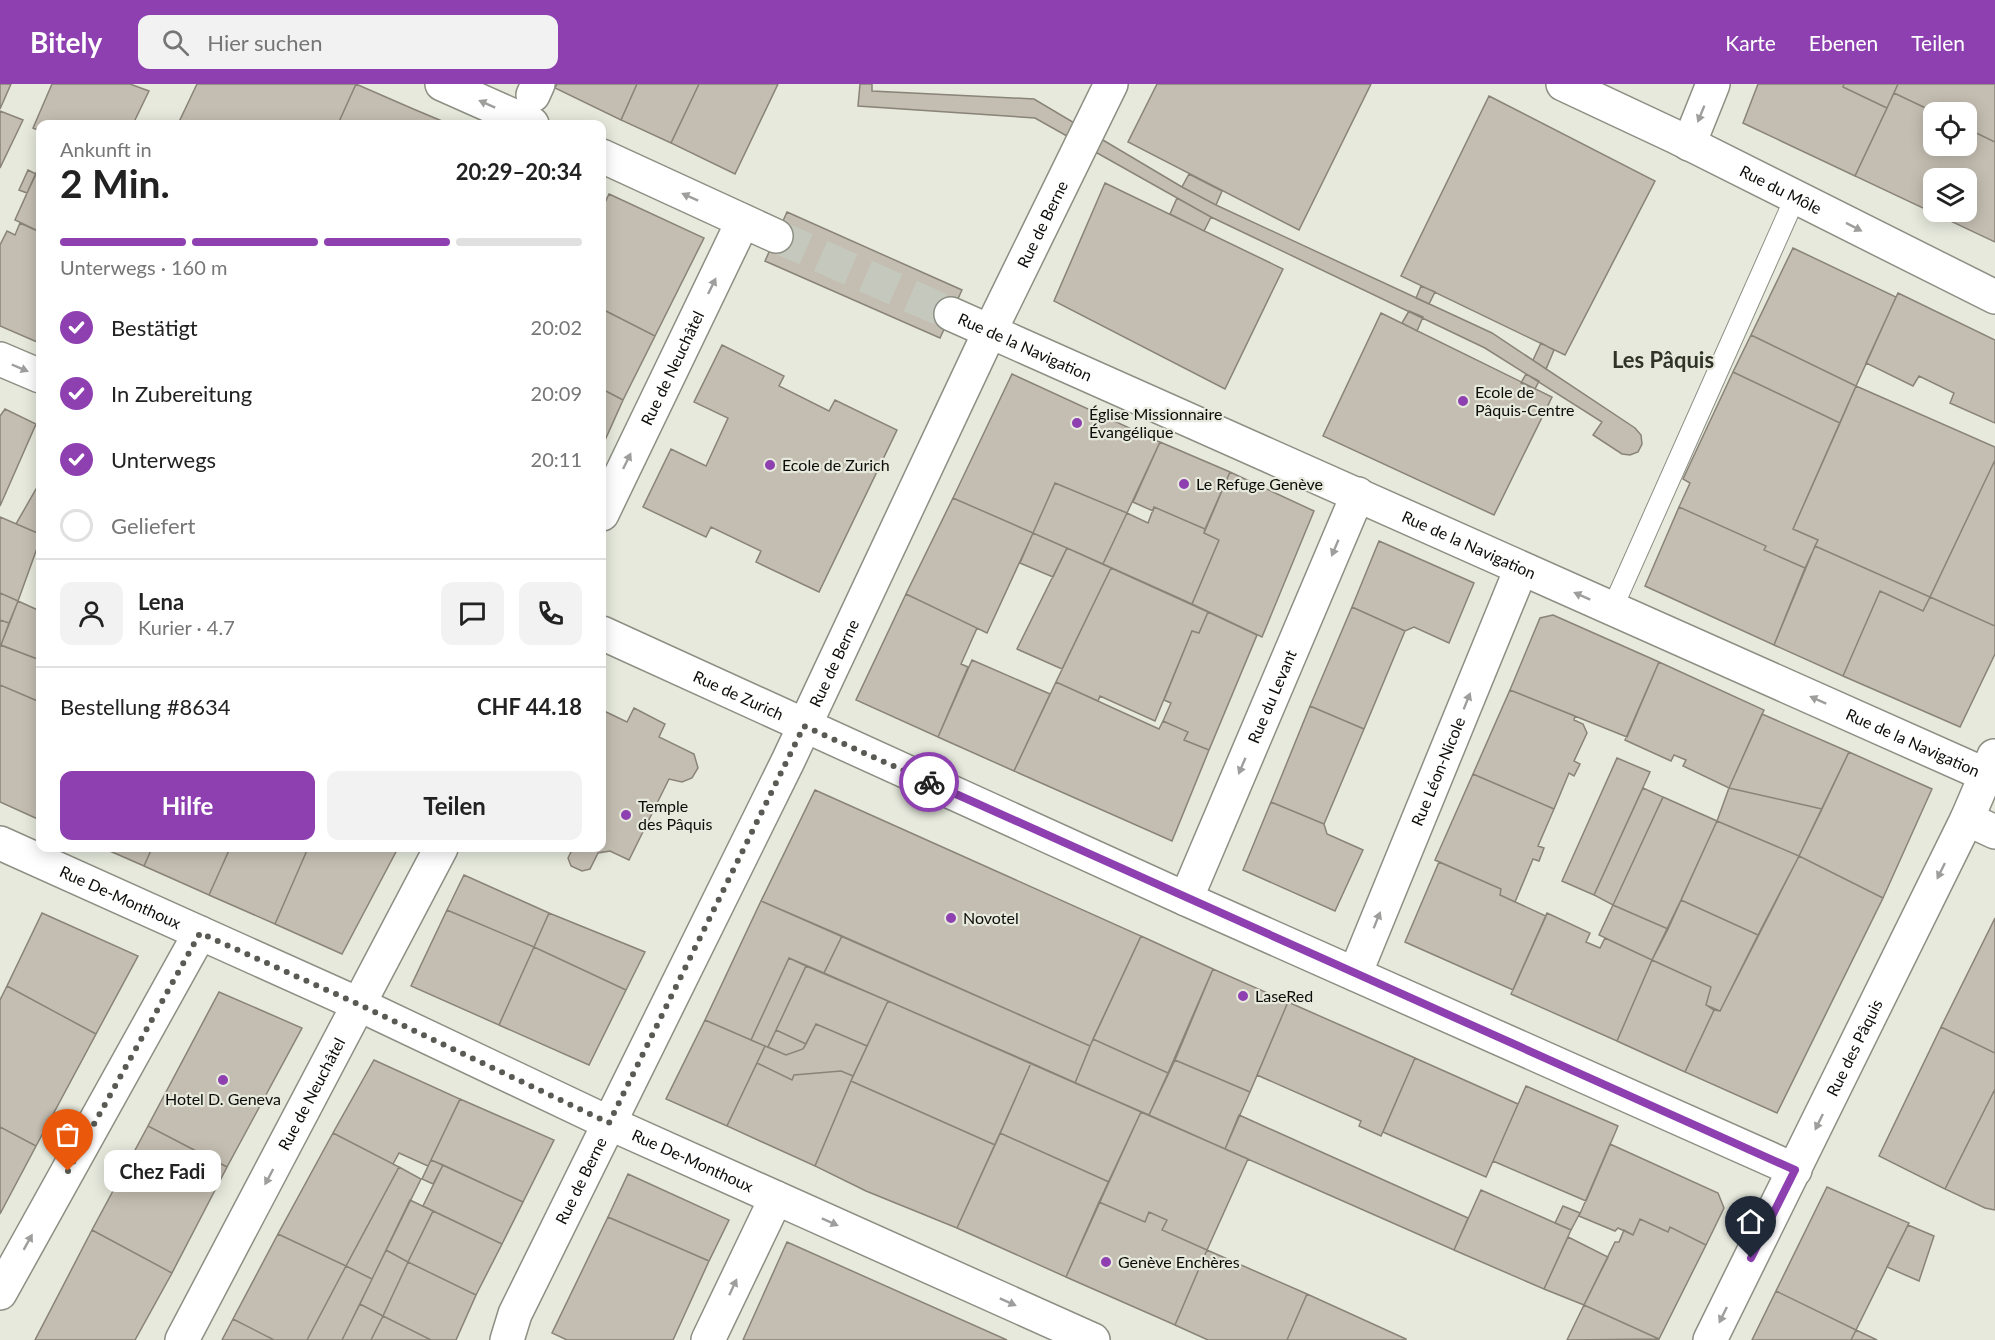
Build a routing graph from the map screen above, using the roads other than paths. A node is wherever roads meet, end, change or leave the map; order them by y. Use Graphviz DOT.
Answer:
graph roads {
  1 [pos="442,84"];
  2 [pos="1111,84"];
  3 [pos="1563,84"];
  4 [pos="1713,84"];
  5 [pos="534,101"];
  6 [pos="1689,144"];
  7 [pos="606,158"];
  8 [pos="1795,198"];
  9 [pos="743,221"];
  10 [pos="776,236"];
  11 [pos="1995,297"];
  12 [pos="951,314"];
  13 [pos="990,331"];
  14 [pos="0,359"];
  15 [pos="36,374"];
  16 [pos="1358,494"];
  17 [pos="606,506"];
  18 [pos="1521,569"];
  19 [pos="1612,609"];
  20 [pos="606,635"];
  21 [pos="804,726"];
  22 [pos="1991,765"];
  23 [pos="1981,825"];
  24 [pos="0,843"];
  25 [pos="439,852"];
  26 [pos="1186,899"];
  27 [pos="200,933"];
  28 [pos="1355,974"];
  29 [pos="358,1004"];
  30 [pos="609,1123"];
  31 [pos="1795,1170"];
  32 [pos="776,1198"];
  33 [pos="0,1293"];
  34 [pos="182,1340"];
  35 [pos="507,1340"];
  36 [pos="708,1340"];
  37 [pos="1092,1340"];
  38 [pos="1710,1340"];
  5 -- 1 [label="street, one-way"];
  2 -- 13 [label="street, Rue de Berne"];
  3 -- 6 [label="street, Rue du Môle"];
  4 -- 6 [label="street, one-way"];
  6 -- 8 [label="street, Rue du Môle"];
  9 -- 7 [label="street, one-way"];
  8 -- 11 [label="street, Rue du Môle, one-way"];
  8 -- 19 [label="lane"];
  9 -- 10 [label="street"];
  17 -- 9 [label="street, Rue de Neuchâtel, one-way"];
  12 -- 13 [label="street, Rue de la Navigation"];
  13 -- 16 [label="street, Rue de la Navigation"];
  13 -- 21 [label="street, Rue de Berne"];
  14 -- 15 [label="street, one-way"];
  16 -- 18 [label="street, Rue de la Navigation"];
  16 -- 26 [label="street, Rue du Levant, one-way"];
  19 -- 18 [label="street, Rue de la Navigation, one-way"];
  28 -- 18 [label="street, Rue Léon-Nicole, one-way"];
  22 -- 19 [label="street, Rue de la Navigation, one-way"];
  20 -- 21 [label="street, Rue de Zurich"];
  21 -- 26 [label="street, Rue de Zurich"];
  21 -- 30 [label="street, Rue de Berne"];
  22 -- 23 [label="street, Rue des Pâquis"];
  23 -- 31 [label="street, Rue des Pâquis, one-way"];
  24 -- 27 [label="street, Rue De-Monthoux"];
  25 -- 29 [label="street, Rue de Neuchâtel"];
  26 -- 28 [label="street, Rue de Zurich"];
  27 -- 29 [label="street, Rue De-Monthoux"];
  33 -- 27 [label="street, one-way"];
  28 -- 31 [label="street, Rue de Zurich"];
  29 -- 30 [label="street, Rue De-Monthoux"];
  29 -- 34 [label="street, Rue de Neuchâtel, one-way"];
  30 -- 32 [label="street, Rue De-Monthoux"];
  30 -- 35 [label="street, Rue de Berne"];
  31 -- 38 [label="street, Rue des Pâquis, one-way"];
  36 -- 32 [label="street, one-way"];
  32 -- 37 [label="street, Rue De-Monthoux, one-way"];
}
